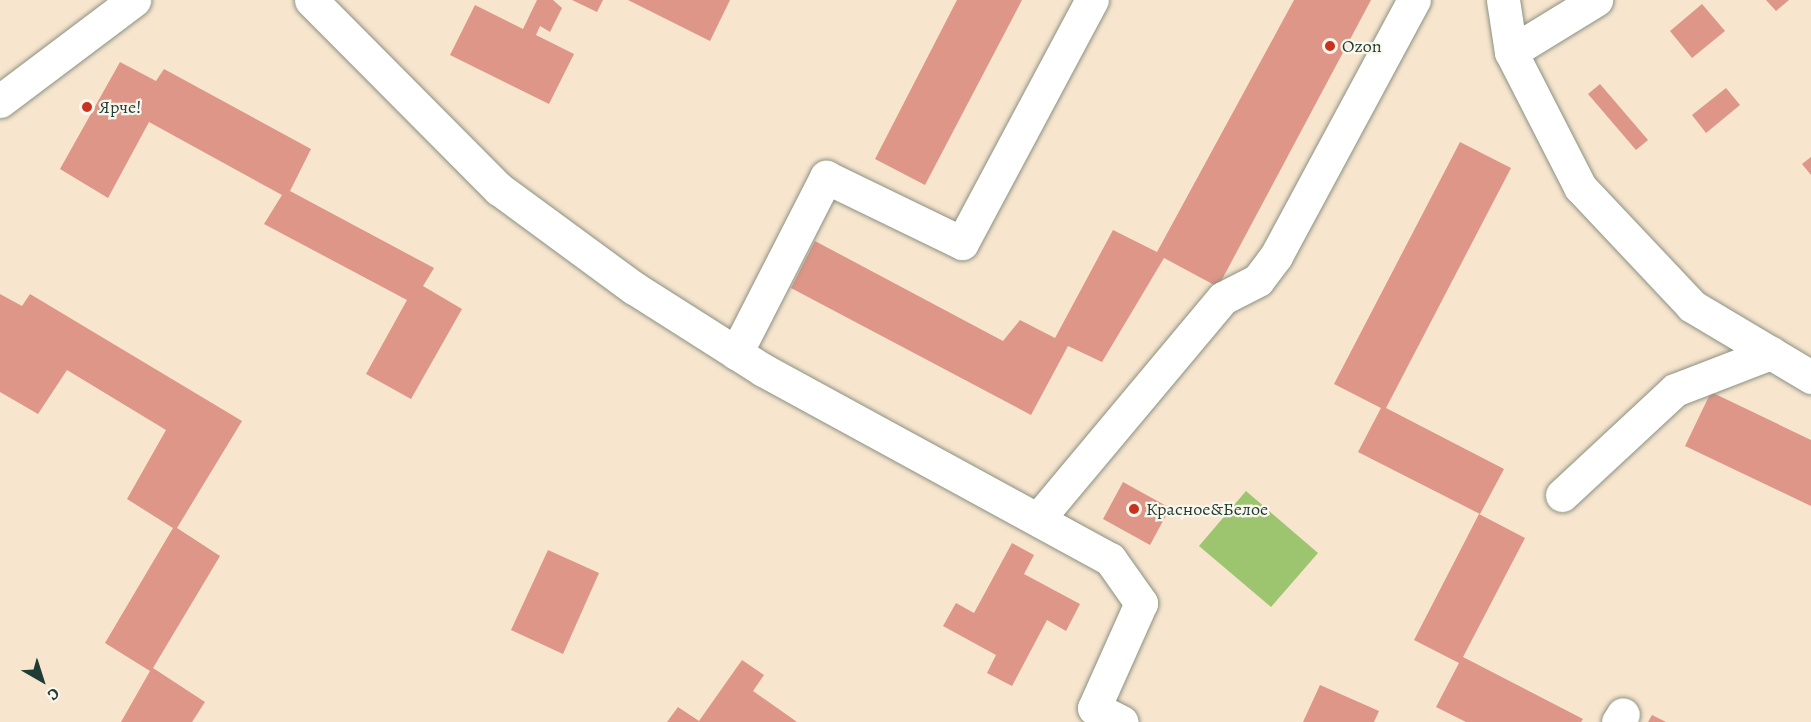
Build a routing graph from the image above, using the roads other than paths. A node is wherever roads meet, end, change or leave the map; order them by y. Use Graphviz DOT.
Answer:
graph roads {
  1 [pos="134,0"];
  2 [pos="311,0"];
  3 [pos="1092,0"];
  4 [pos="1414,0"];
  5 [pos="1503,0"];
  6 [pos="1596,0"];
  7 [pos="1511,52"];
  8 [pos="0,102"];
  9 [pos="736,353"];
  10 [pos="1771,353"];
  11 [pos="1811,377"];
  12 [pos="1562,495"];
  13 [pos="1038,519"];
  14 [pos="1122,722"];
  1 -- 8 [label="street"];
  2 -- 9 [label="street"];
  3 -- 9 [label="street"];
  4 -- 13 [label="street"];
  5 -- 7 [label="street"];
  6 -- 7 [label="street"];
  7 -- 10 [label="street"];
  9 -- 13 [label="street"];
  10 -- 11 [label="street"];
  10 -- 12 [label="street"];
  13 -- 14 [label="street"];
}
